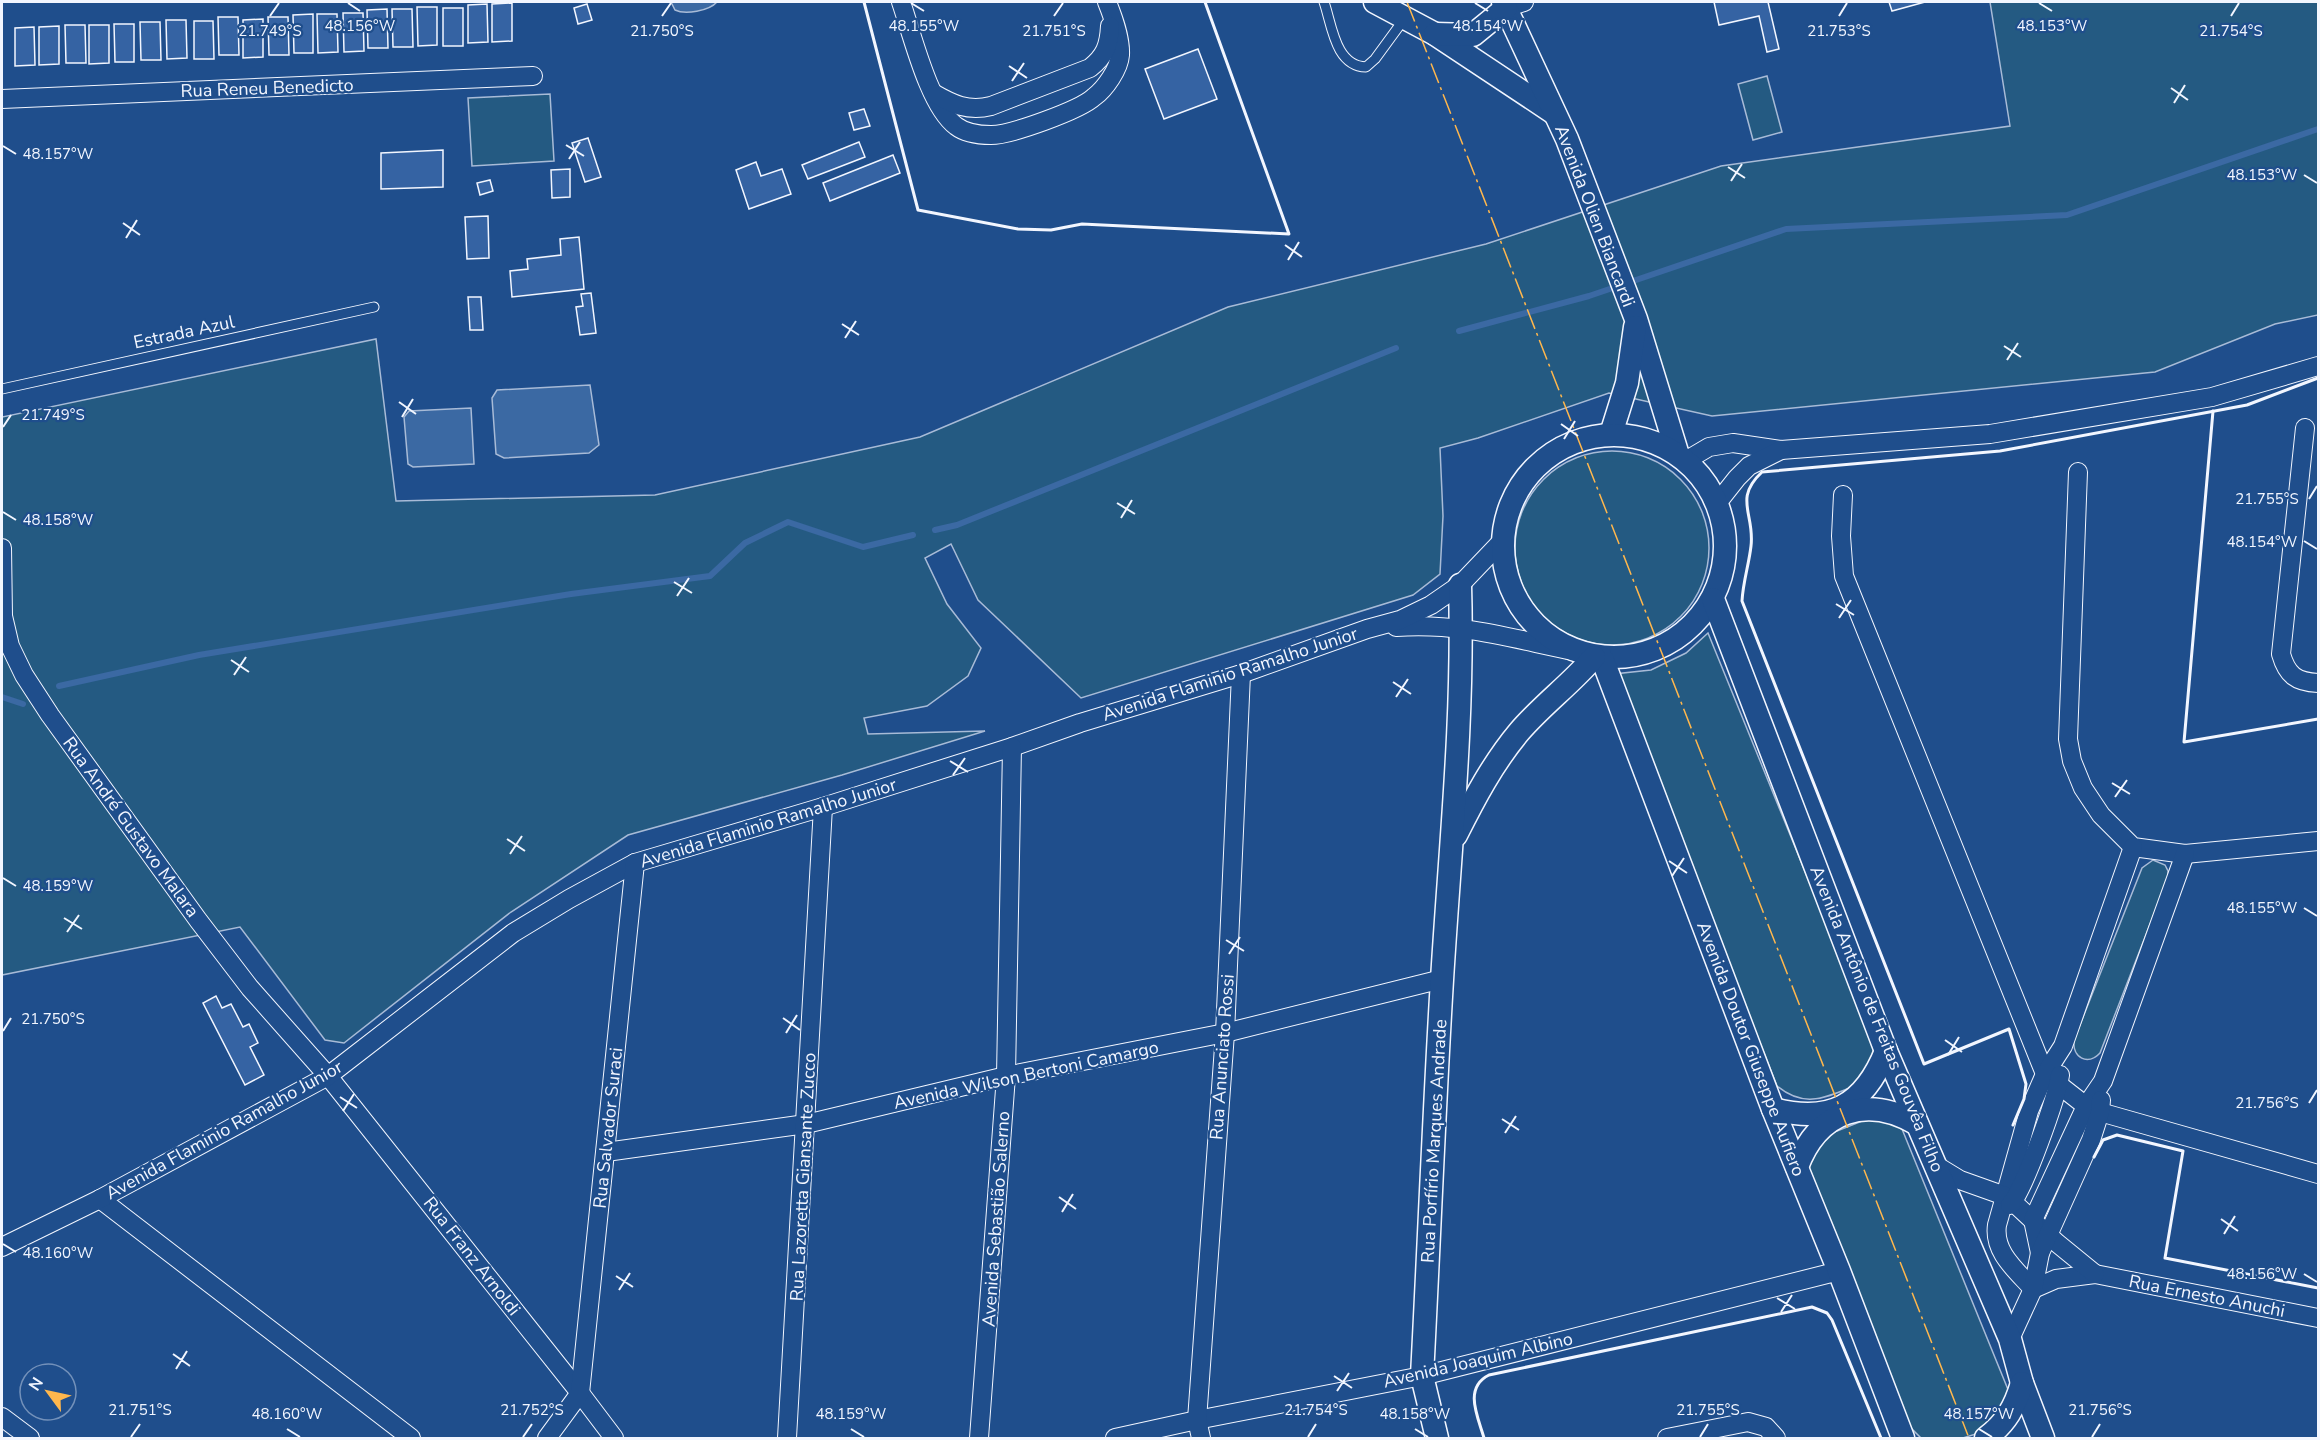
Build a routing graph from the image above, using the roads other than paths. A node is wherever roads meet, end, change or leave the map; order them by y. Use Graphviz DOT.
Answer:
graph roads {
  1 [pos="901,2"];
  2 [pos="1324,2"];
  3 [pos="1375,2"];
  4 [pos="1511,4"];
  5 [pos="1109,6"];
  6 [pos="1406,10"];
  7 [pos="1435,34"];
  8 [pos="533,76"];
  9 [pos="933,93"];
  10 [pos="2,99"];
  11 [pos="1554,112"];
  12 [pos="374,307"];
  13 [pos="1634,315"];
  14 [pos="2319,366"];
  15 [pos="2,389"];
  16 [pos="2305,428"];
  17 [pos="1611,434"];
  18 [pos="1781,450"];
  19 [pos="1682,456"];
  20 [pos="2078,472"];
  21 [pos="1843,495"];
  22 [pos="1718,502"];
  23 [pos="1503,540"];
  24 [pos="2,548"];
  25 [pos="1460,585"];
  26 [pos="1713,598"];
  27 [pos="1367,629"];
  28 [pos="1461,629"];
  29 [pos="1590,655"];
  30 [pos="1241,674"];
  31 [pos="2319,683"];
  32 [pos="1012,747"];
  33 [pos="823,807"];
  34 [pos="1453,841"];
  35 [pos="2319,841"];
  36 [pos="2133,847"];
  37 [pos="2185,854"];
  38 [pos="634,863"];
  39 [pos="1442,979"];
  40 [pos="1225,1033"];
  41 [pos="1886,1051"];
  42 [pos="328,1076"];
  43 [pos="1006,1076"];
  44 [pos="2072,1094"];
  45 [pos="1773,1109"];
  46 [pos="806,1124"];
  47 [pos="1917,1124"];
  48 [pos="606,1152"];
  49 [pos="1936,1166"];
  50 [pos="1797,1167"];
  51 [pos="2319,1173"];
  52 [pos="2009,1199"];
  53 [pos="100,1200"];
  54 [pos="2032,1220"];
  55 [pos="2049,1234"];
  56 [pos="2,1247"];
  57 [pos="2040,1253"];
  58 [pos="1839,1270"];
  59 [pos="2095,1274"];
  60 [pos="2033,1289"];
  61 [pos="2319,1317"];
  62 [pos="2010,1339"];
  63 [pos="1422,1376"];
  64 [pos="2022,1383"];
  65 [pos="580,1393"];
  66 [pos="2,1417"];
  67 [pos="1197,1420"];
  68 [pos="30,1438"];
  69 [pos="411,1438"];
  70 [pos="547,1438"];
  71 [pos="614,1438"];
  72 [pos="788,1438"];
  73 [pos="979,1438"];
  74 [pos="1115,1438"];
  75 [pos="1202,1438"];
  76 [pos="1437,1438"];
  77 [pos="1667,1438"];
  78 [pos="1776,1438"];
  79 [pos="1903,1438"];
  80 [pos="1986,1438"];
  81 [pos="2043,1438"];
  1 -- 9 [label="street"];
  2 -- 6 [label="lane"];
  3 -- 6 [label="street, Avenida Olien Biancardi"];
  4 -- 7 [label="street"];
  4 -- 11 [label="street, Avenida Olien Biancardi"];
  5 -- 9 [label="street"];
  5 -- 9 [label="street"];
  6 -- 7 [label="street, Avenida Olien Biancardi"];
  7 -- 11 [label="street, Avenida Olien Biancardi"];
  8 -- 10 [label="street, Rua Reneu Benedicto"];
  11 -- 13 [label="street, Avenida Olien Biancardi"];
  12 -- 15 [label="lane, Estrada Azul"];
  13 -- 17 [label="street, Avenida Olien Biancardi"];
  13 -- 19 [label="street, Avenida Olien Biancardi"];
  14 -- 18 [label="street"];
  16 -- 31 [label="street"];
  17 -- 19 [label="street"];
  17 -- 23 [label="street"];
  18 -- 19 [label="street"];
  18 -- 22 [label="street"];
  19 -- 22 [label="street"];
  20 -- 36 [label="street"];
  21 -- 44 [label="street"];
  22 -- 26 [label="street"];
  23 -- 25 [label="street, Avenida Flaminio Ramalho Junior"];
  23 -- 29 [label="street"];
  24 -- 42 [label="street, Rua André Gustavo Malara"];
  25 -- 27 [label="street, Avenida Flaminio Ramalho Junior"];
  25 -- 28 [label="street, Rua Porfírio Marques Andrade"];
  26 -- 29 [label="street"];
  26 -- 41 [label="street, Avenida Antônio de Freitas Gouvêa Filho"];
  27 -- 28 [label="street, Avenida Flaminio Ramalho Junior"];
  27 -- 30 [label="street, Avenida Flaminio Ramalho Junior"];
  28 -- 29 [label="street, Avenida Flaminio Ramalho Junior"];
  28 -- 34 [label="street, Rua Porfírio Marques Andrade"];
  29 -- 34 [label="street, Rua Porfírio Marques Andrade"];
  29 -- 45 [label="street, Avenida Doutor Giuseppe Aufiero"];
  30 -- 32 [label="street, Avenida Flaminio Ramalho Junior"];
  30 -- 40 [label="street, Rua Anunciato Rossi"];
  32 -- 33 [label="street, Avenida Flaminio Ramalho Junior"];
  32 -- 43 [label="street, Avenida Sebastião Salerno"];
  33 -- 38 [label="street, Avenida Flaminio Ramalho Junior"];
  33 -- 46 [label="street, Rua Lazoretta Giansante Zucco"];
  34 -- 39 [label="street, Rua Porfírio Marques Andrade"];
  35 -- 37 [label="street"];
  36 -- 37 [label="street"];
  36 -- 44 [label="street"];
  37 -- 44 [label="street"];
  38 -- 42 [label="street, Avenida Flaminio Ramalho Junior"];
  38 -- 48 [label="street, Rua Salvador Suraci"];
  39 -- 40 [label="street, Avenida Wilson Bertoni Camargo"];
  39 -- 63 [label="street, Rua Porfírio Marques Andrade"];
  40 -- 43 [label="street, Avenida Wilson Bertoni Camargo"];
  40 -- 67 [label="street, Rua Anunciato Rossi"];
  41 -- 45 [label="street"];
  41 -- 47 [label="street, Avenida Antônio de Freitas Gouvêa Filho"];
  42 -- 53 [label="street, Avenida Flaminio Ramalho Junior"];
  42 -- 65 [label="street, Rua Franz Arnoldi"];
  43 -- 46 [label="street, Avenida Wilson Bertoni Camargo"];
  43 -- 73 [label="street, Avenida Sebastião Salerno"];
  44 -- 51 [label="street"];
  44 -- 52 [label="street"];
  44 -- 54 [label="street"];
  44 -- 55 [label="street"];
  45 -- 50 [label="street, Avenida Doutor Giuseppe Aufiero"];
  46 -- 48 [label="street, Avenida Wilson Bertoni Camargo"];
  46 -- 72 [label="street, Rua Lazoretta Giansante Zucco"];
  47 -- 49 [label="street, Avenida Antônio de Freitas Gouvêa Filho"];
  47 -- 50 [label="street"];
  48 -- 65 [label="street, Rua Salvador Suraci"];
  49 -- 52 [label="street"];
  49 -- 62 [label="street, Avenida Antônio de Freitas Gouvêa Filho"];
  50 -- 58 [label="street, Avenida Doutor Giuseppe Aufiero"];
  52 -- 54 [label="street, Rua Ernesto Anuchi"];
  52 -- 60 [label="street"];
  53 -- 56 [label="street, Avenida Flaminio Ramalho Junior"];
  53 -- 69 [label="street"];
  54 -- 55 [label="street, Rua Ernesto Anuchi"];
  54 -- 57 [label="street"];
  55 -- 57 [label="street"];
  55 -- 59 [label="street, Rua Ernesto Anuchi"];
  57 -- 60 [label="street"];
  58 -- 63 [label="street, Avenida Joaquim Albino"];
  58 -- 79 [label="street, Avenida Doutor Giuseppe Aufiero"];
  59 -- 60 [label="street, Rua Ernesto Anuchi"];
  59 -- 61 [label="street, Rua Ernesto Anuchi"];
  60 -- 62 [label="street"];
  62 -- 64 [label="street, Avenida Antônio de Freitas Gouvêa Filho"];
  63 -- 67 [label="street, Avenida Joaquim Albino"];
  63 -- 76 [label="street, Rua Porfírio Marques Andrade"];
  64 -- 80 [label="street"];
  64 -- 81 [label="street, Avenida Antônio de Freitas Gouvêa Filho"];
  65 -- 70 [label="street"];
  65 -- 71 [label="street, Rua Franz Arnoldi"];
  66 -- 68 [label="street"];
  67 -- 74 [label="street, Avenida Joaquim Albino"];
  67 -- 75 [label="street, Rua Anunciato Rossi"];
  77 -- 78 [label="street"];
}
